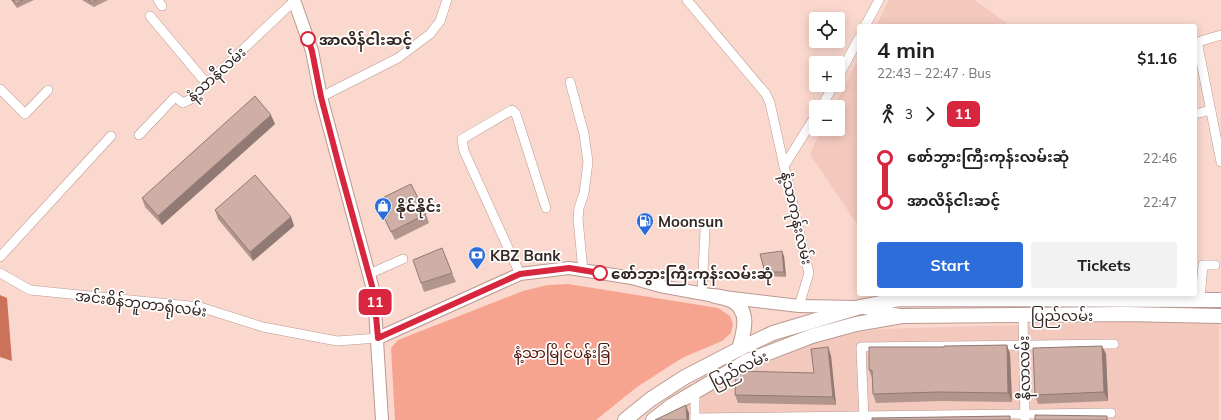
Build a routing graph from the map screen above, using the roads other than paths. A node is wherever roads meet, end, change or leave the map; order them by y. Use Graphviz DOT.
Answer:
graph roads {
  1 [pos="447,0"];
  2 [pos="687,0"];
  3 [pos="879,0"];
  4 [pos="296,1"];
  5 [pos="150,16"];
  6 [pos="866,24"];
  7 [pos="1221,36"];
  8 [pos="857,42"];
  9 [pos="845,64"];
  10 [pos="570,82"];
  11 [pos="207,84"];
  12 [pos="0,89"];
  13 [pos="48,90"];
  14 [pos="321,97"];
  15 [pos="1211,110"];
  16 [pos="1197,114"];
  17 [pos="809,126"];
  18 [pos="138,135"];
  19 [pos="111,136"];
  20 [pos="1221,162"];
  21 [pos="784,166"];
  22 [pos="546,208"];
  23 [pos="705,230"];
  24 [pos="0,257"];
  25 [pos="403,259"];
  26 [pos="1215,265"];
  27 [pos="583,271"];
  28 [pos="0,273"];
  29 [pos="369,274"];
  30 [pos="520,274"];
  31 [pos="709,295"];
  32 [pos="1200,299"];
  33 [pos="1221,300"];
  34 [pos="802,306"];
  35 [pos="860,307"];
  36 [pos="1023,315"];
  37 [pos="902,316"];
  38 [pos="1221,316"];
  39 [pos="810,329"];
  40 [pos="378,338"];
  41 [pos="1114,344"];
  42 [pos="1024,345"];
  43 [pos="739,349"];
  44 [pos="747,361"];
  45 [pos="695,392"];
  46 [pos="1111,413"];
  47 [pos="1025,417"];
  48 [pos="864,418"];
  49 [pos="695,419"];
  50 [pos="382,420"];
  51 [pos="625,420"];
  52 [pos="653,420"];
  1 -- 14 [label="street"];
  2 -- 21 [label="street"];
  3 -- 6 [label="street"];
  4 -- 11 [label="street, နံ့သာနီလမ်း"];
  4 -- 14 [label="main road"];
  5 -- 11 [label="street"];
  7 -- 15 [label="street"];
  8 -- 9 [label="street"];
  10 -- 27 [label="street"];
  11 -- 18 [label="street, နံ့သာနီလမ်း"];
  12 -- 13 [label="street"];
  14 -- 29 [label="main road"];
  15 -- 16 [label="street"];
  15 -- 20 [label="street"];
  17 -- 21 [label="street, နံ့သာကုန်းလမ်း"];
  19 -- 24 [label="street"];
  21 -- 34 [label="street, နံ့သာကုန်းလမ်း"];
  22 -- 30 [label="street"];
  23 -- 31 [label="street"];
  25 -- 29 [label="street"];
  26 -- 32 [label="street"];
  27 -- 30 [label="main road"];
  27 -- 31 [label="main road"];
  28 -- 40 [label="street, အင်းစိန်ဘူတာရုံလမ်း"];
  29 -- 40 [label="main road"];
  30 -- 40 [label="main road"];
  31 -- 34 [label="main road"];
  31 -- 43 [label="highway"];
  32 -- 33 [label="highway, ပြည်လမ်း"];
  32 -- 35 [label="highway, ပြည်လမ်း"];
  34 -- 35 [label="main road"];
  34 -- 39 [label="main road"];
  35 -- 37 [label="main road, ပြည်လမ်း"];
  35 -- 39 [label="highway, ပြည်လမ်း"];
  36 -- 37 [label="highway, ပြည်လမ်း"];
  36 -- 38 [label="highway, ပြည်လမ်း"];
  36 -- 42 [label="street, နီလာလမ်း"];
  37 -- 39 [label="highway, ပြည်လမ်း"];
  39 -- 43 [label="highway, ပြည်လမ်း"];
  39 -- 44 [label="highway, ပြည်လမ်း"];
  40 -- 50 [label="main road"];
  41 -- 42 [label="street"];
  42 -- 47 [label="street, နီလာလမ်း"];
  42 -- 48 [label="street"];
  43 -- 44 [label="highway"];
  43 -- 51 [label="highway, ပြည်လမ်း"];
  44 -- 45 [label="highway, ပြည်လမ်း"];
  45 -- 49 [label="street"];
  45 -- 52 [label="highway, ပြည်လမ်း"];
  46 -- 47 [label="street"];
  47 -- 48 [label="street"];
  48 -- 49 [label="street"];
}
